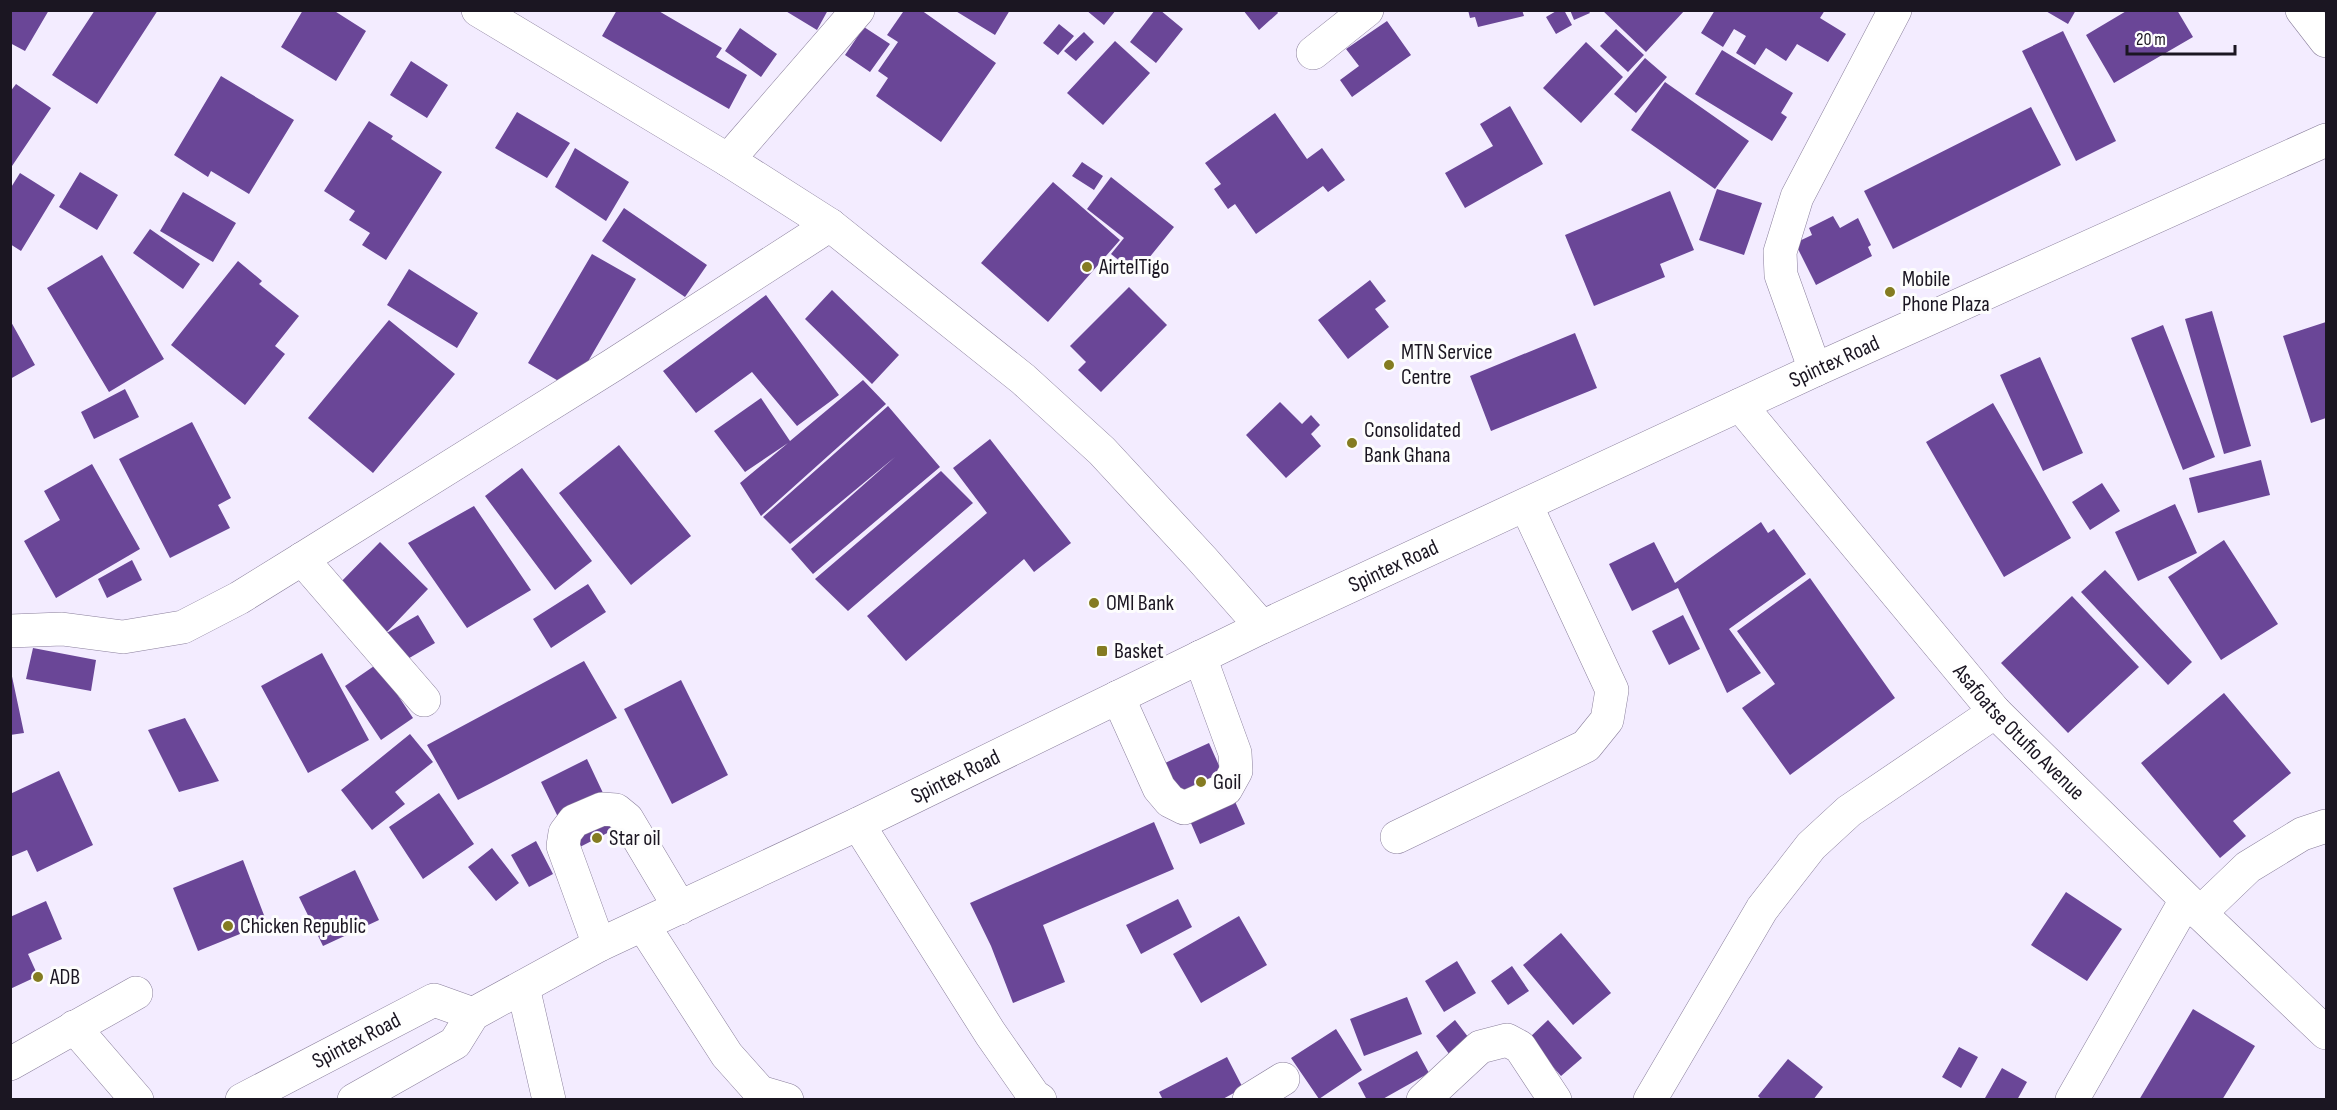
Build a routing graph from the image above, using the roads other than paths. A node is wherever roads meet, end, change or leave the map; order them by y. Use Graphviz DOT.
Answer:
graph roads {
  1 [pos="478,10"];
  2 [pos="858,10"];
  3 [pos="1367,10"];
  4 [pos="1895,10"];
  5 [pos="2302,10"];
  6 [pos="2326,40"];
  7 [pos="1313,53"];
  8 [pos="2326,140"];
  9 [pos="728,160"];
  10 [pos="830,225"];
  11 [pos="1815,370"];
  12 [pos="1740,405"];
  13 [pos="1526,505"];
  14 [pos="302,559"];
  15 [pos="1262,627"];
  16 [pos="10,631"];
  17 [pos="1200,657"];
  18 [pos="1118,697"];
  19 [pos="424,700"];
  20 [pos="1995,712"];
  21 [pos="858,824"];
  22 [pos="2326,826"];
  23 [pos="1397,837"];
  24 [pos="2193,907"];
  25 [pos="680,908"];
  26 [pos="643,925"];
  27 [pos="599,945"];
  28 [pos="523,987"];
  29 [pos="136,993"];
  30 [pos="472,1014"];
  31 [pos="74,1028"];
  32 [pos="2326,1033"];
  33 [pos="10,1064"];
  34 [pos="1283,1078"];
  35 [pos="1034,1098"];
  36 [pos="137,1100"];
  37 [pos="242,1100"];
  38 [pos="354,1100"];
  39 [pos="549,1100"];
  40 [pos="787,1100"];
  41 [pos="1249,1100"];
  42 [pos="1423,1100"];
  43 [pos="1555,1100"];
  44 [pos="1650,1100"];
  45 [pos="2072,1100"];
  1 -- 9 [label="street"];
  2 -- 9 [label="street"];
  3 -- 7 [label="street"];
  4 -- 11 [label="street"];
  5 -- 6 [label="street"];
  8 -- 11 [label="street, Spintex Road"];
  9 -- 10 [label="street"];
  10 -- 14 [label="street"];
  10 -- 15 [label="street"];
  11 -- 12 [label="street, Spintex Road"];
  12 -- 13 [label="street, Spintex Road"];
  12 -- 20 [label="street, Asafoatse Otufio Avenue"];
  13 -- 15 [label="street, Spintex Road"];
  13 -- 23 [label="street"];
  14 -- 16 [label="street"];
  14 -- 19 [label="street"];
  15 -- 17 [label="street, Spintex Road"];
  17 -- 18 [label="street, Spintex Road"];
  17 -- 18 [label="street"];
  18 -- 21 [label="street, Spintex Road"];
  20 -- 24 [label="street, Asafoatse Otufio Avenue"];
  20 -- 44 [label="street"];
  21 -- 25 [label="street, Spintex Road"];
  21 -- 35 [label="street"];
  22 -- 24 [label="street"];
  24 -- 32 [label="street, Asafoatse Otufio Avenue"];
  24 -- 45 [label="street"];
  25 -- 26 [label="street, Spintex Road"];
  25 -- 27 [label="street"];
  26 -- 27 [label="street, Spintex Road"];
  26 -- 40 [label="street"];
  27 -- 28 [label="street, Spintex Road"];
  28 -- 30 [label="street, Spintex Road"];
  28 -- 39 [label="street"];
  29 -- 31 [label="street"];
  30 -- 37 [label="street, Spintex Road"];
  30 -- 38 [label="street"];
  31 -- 33 [label="street"];
  31 -- 36 [label="street"];
  34 -- 41 [label="street"];
  42 -- 43 [label="street"];
}
